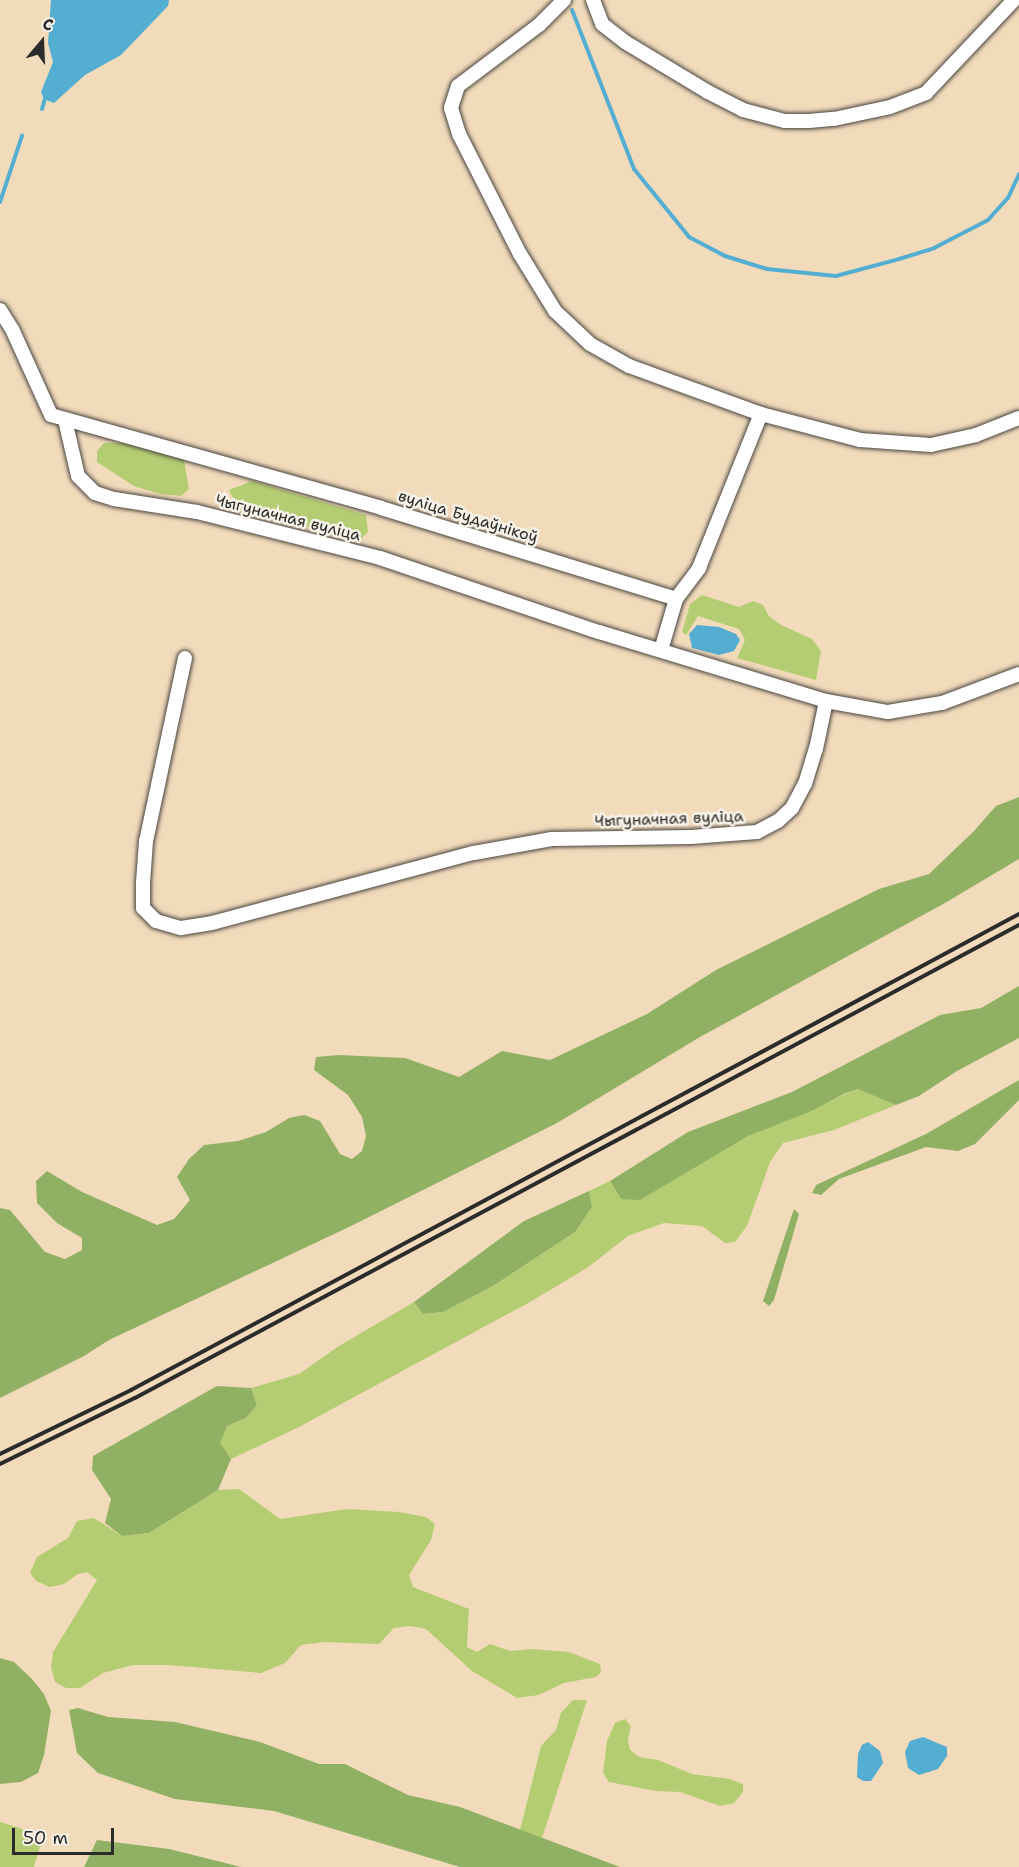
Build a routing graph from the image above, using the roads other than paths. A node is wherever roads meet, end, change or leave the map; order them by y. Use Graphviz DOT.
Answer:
graph roads {
  1 [pos="564,0"];
  2 [pos="593,0"];
  3 [pos="1014,0"];
  4 [pos="0,310"];
  5 [pos="761,414"];
  6 [pos="1019,418"];
  7 [pos="65,420"];
  8 [pos="676,599"];
  9 [pos="661,650"];
  10 [pos="185,658"];
  11 [pos="1019,674"];
  12 [pos="826,701"];
  1 -- 5 [label="street"];
  2 -- 3 [label="street"];
  4 -- 7 [label="street, вуліца Будаўнікоў"];
  5 -- 6 [label="street"];
  5 -- 8 [label="street"];
  7 -- 8 [label="street, вуліца Будаўнікоў"];
  7 -- 9 [label="street, Чыгуначная вуліца"];
  8 -- 9 [label="street"];
  9 -- 12 [label="street, Чыгуначная вуліца"];
  10 -- 12 [label="street, Чыгуначная вуліца"];
  11 -- 12 [label="street"];
}
